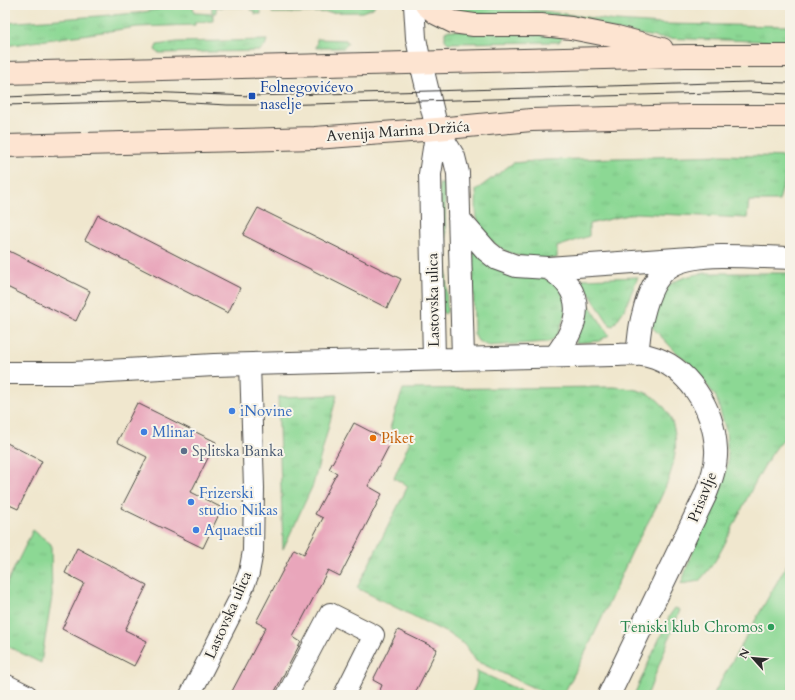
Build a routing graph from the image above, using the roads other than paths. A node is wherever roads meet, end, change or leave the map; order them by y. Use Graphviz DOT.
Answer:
graph roads {
  1 [pos="414,5"];
  2 [pos="426,5"];
  3 [pos="684,56"];
  4 [pos="790,56"];
  5 [pos="421,63"];
  6 [pos="5,73"];
  7 [pos="790,116"];
  8 [pos="436,130"];
  9 [pos="5,146"];
  10 [pos="459,220"];
  11 [pos="690,258"];
  12 [pos="790,258"];
  13 [pos="548,268"];
  14 [pos="637,355"];
  15 [pos="555,356"];
  16 [pos="463,358"];
  17 [pos="434,359"];
  18 [pos="250,364"];
  19 [pos="5,373"];
  20 [pos="5,684"];
  21 [pos="27,695"];
  22 [pos="190,695"];
  23 [pos="287,695"];
  24 [pos="344,695"];
  25 [pos="609,695"];
  1 -- 5 [label="street"];
  2 -- 3 [label="main road"];
  3 -- 4 [label="main road"];
  3 -- 5 [label="main road"];
  5 -- 6 [label="main road"];
  5 -- 8 [label="street, Lastovska ulica"];
  7 -- 8 [label="main road, Avenija Marina Držića"];
  8 -- 9 [label="main road, Avenija Marina Držića"];
  8 -- 10 [label="street, Lastovska ulica"];
  8 -- 17 [label="street, Lastovska ulica"];
  10 -- 13 [label="street"];
  10 -- 16 [label="street, Lastovska ulica"];
  11 -- 12 [label="street"];
  11 -- 13 [label="street"];
  11 -- 14 [label="street"];
  13 -- 15 [label="street"];
  14 -- 15 [label="street, Prisavlje"];
  14 -- 25 [label="street, Prisavlje"];
  15 -- 16 [label="street, Prisavlje"];
  16 -- 17 [label="street, Prisavlje"];
  17 -- 18 [label="street, Lastovska ulica"];
  18 -- 19 [label="street, Lastovska ulica"];
  18 -- 22 [label="street, Lastovska ulica"];
  20 -- 21 [label="street"];
  23 -- 24 [label="street"];
}
